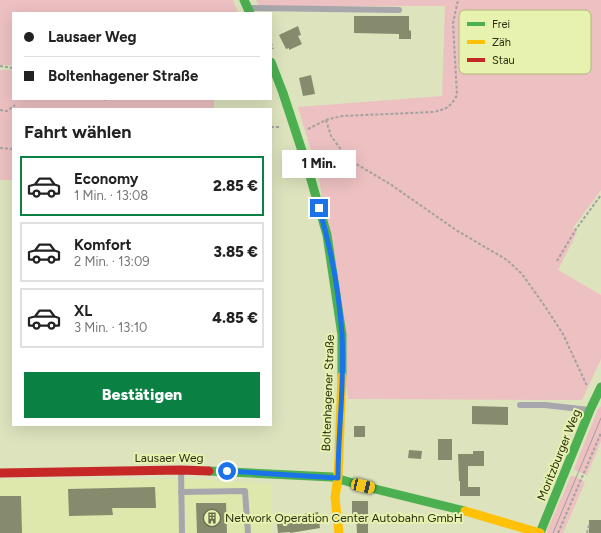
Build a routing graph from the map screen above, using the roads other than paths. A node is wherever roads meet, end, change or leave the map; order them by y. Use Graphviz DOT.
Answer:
graph roads {
  1 [pos="248,7"];
  2 [pos="398,10"];
  3 [pos="272,65"];
  4 [pos="601,387"];
  5 [pos="520,405"];
  6 [pos="590,410"];
  7 [pos="181,470"];
  8 [pos="0,473"];
  9 [pos="338,478"];
  10 [pos="181,492"];
  11 [pos="182,533"];
  12 [pos="248,533"];
  13 [pos="339,533"];
  14 [pos="540,533"];
  1 -- 2 [label="lane"];
  3 -- 9 [label="street, Boltenhagener Straße"];
  4 -- 6 [label="street, Moritzburger Weg"];
  5 -- 6 [label="lane"];
  6 -- 14 [label="street, Moritzburger Weg"];
  7 -- 8 [label="street, Lausaer Weg"];
  7 -- 9 [label="street, Lausaer Weg"];
  7 -- 10 [label="lane"];
  9 -- 13 [label="street, Boltenhagener Straße"];
  9 -- 14 [label="street"];
  10 -- 11 [label="lane"];
  10 -- 12 [label="lane"];
}
